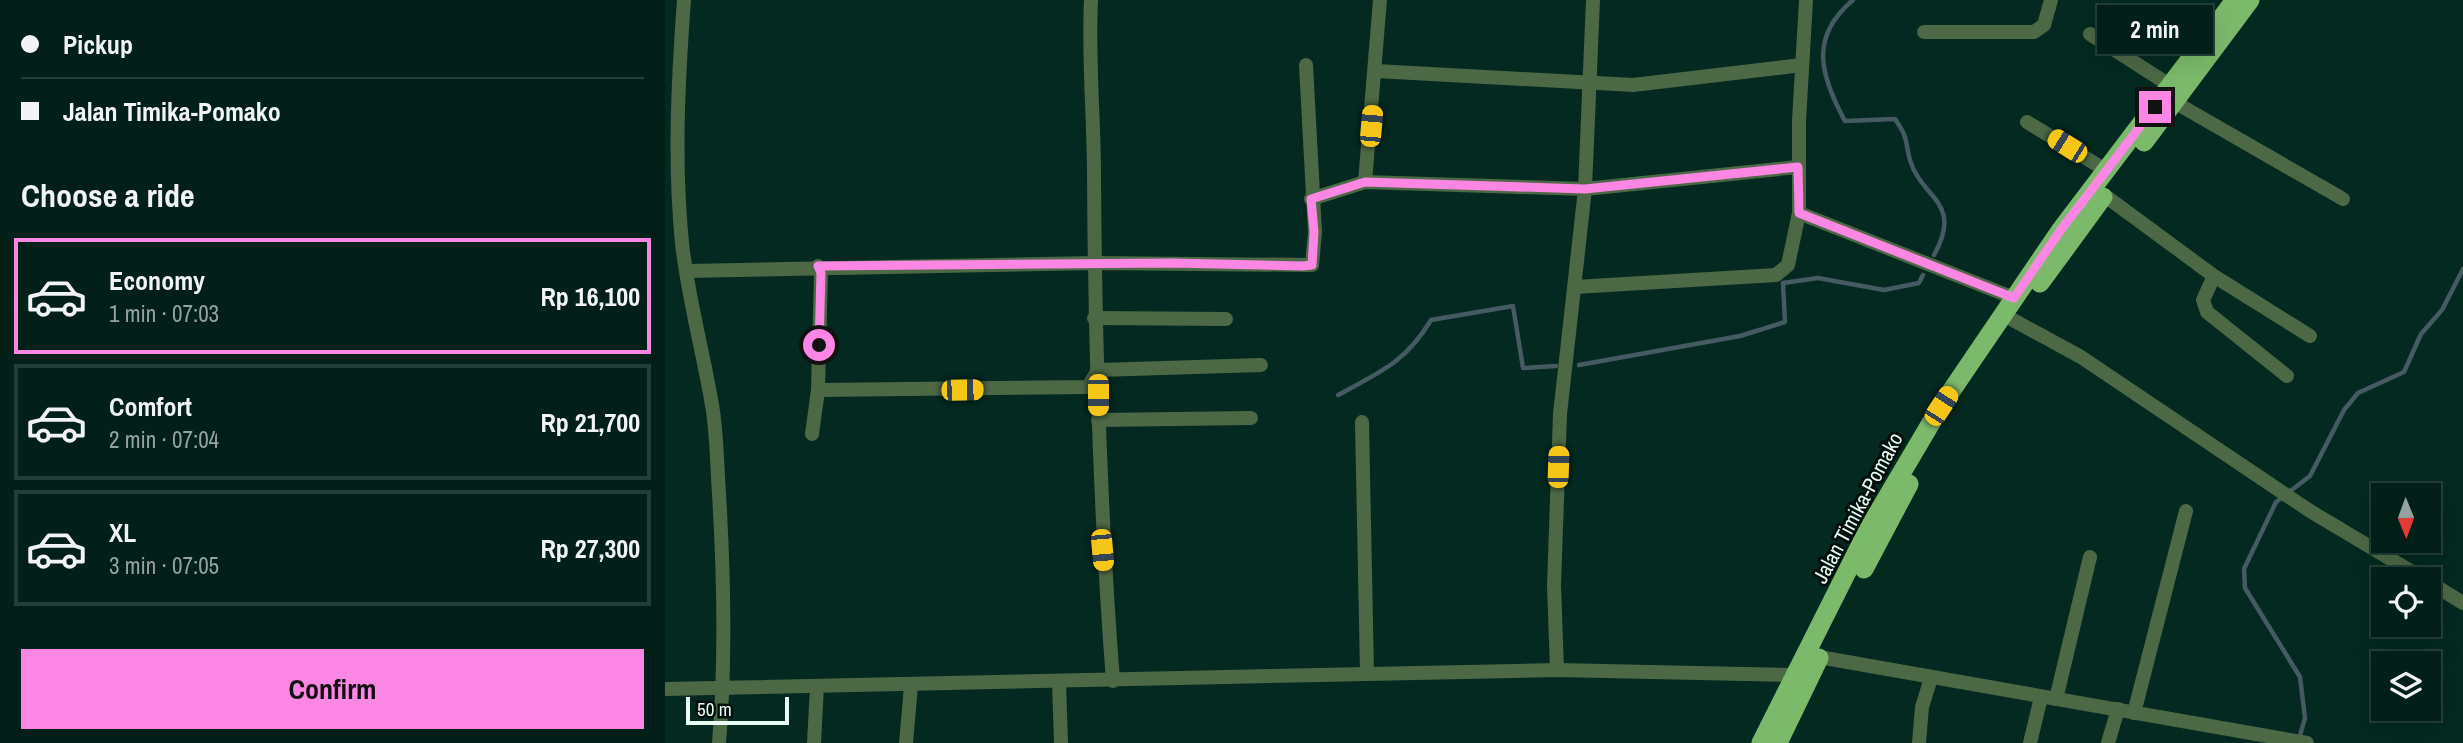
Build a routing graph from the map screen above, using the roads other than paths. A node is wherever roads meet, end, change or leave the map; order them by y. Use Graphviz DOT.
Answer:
graph roads {
  1 [pos="684,0"];
  2 [pos="1091,0"];
  3 [pos="1380,0"];
  4 [pos="1593,0"];
  5 [pos="1805,0"];
  6 [pos="2051,0"];
  7 [pos="2250,0"];
  8 [pos="2228,2"];
  9 [pos="1924,32"];
  10 [pos="2090,34"];
  11 [pos="1306,65"];
  12 [pos="1802,65"];
  13 [pos="1376,71"];
  14 [pos="1591,84"];
  15 [pos="2174,94"];
  16 [pos="2027,122"];
  17 [pos="1798,167"];
  18 [pos="2107,171"];
  19 [pos="1365,182"];
  20 [pos="1585,189"];
  21 [pos="2104,195"];
  22 [pos="1311,199"];
  23 [pos="2343,199"];
  24 [pos="1799,213"];
  25 [pos="1095,263"];
  26 [pos="818,266"];
  27 [pos="687,271"];
  28 [pos="2214,276"];
  29 [pos="1575,287"];
  30 [pos="2014,298"];
  31 [pos="1094,317"];
  32 [pos="1226,319"];
  33 [pos="2013,320"];
  34 [pos="2310,336"];
  35 [pos="1261,365"];
  36 [pos="1098,370"];
  37 [pos="2287,376"];
  38 [pos="818,390"];
  39 [pos="1251,418"];
  40 [pos="1098,419"];
  41 [pos="1362,422"];
  42 [pos="812,434"];
  43 [pos="2186,511"];
  44 [pos="2090,557"];
  45 [pos="2404,567"];
  46 [pos="2441,589"];
  47 [pos="2463,603"];
  48 [pos="1819,657"];
  49 [pos="1557,670"];
  50 [pos="1367,672"];
  51 [pos="1795,675"];
  52 [pos="1931,678"];
  53 [pos="1113,681"];
  54 [pos="1059,682"];
  55 [pos="817,686"];
  56 [pos="911,686"];
  57 [pos="665,689"];
  58 [pos="724,689"];
  59 [pos="2048,698"];
  60 [pos="2117,709"];
  61 [pos="2134,713"];
  62 [pos="719,743"];
  63 [pos="814,743"];
  64 [pos="906,743"];
  65 [pos="1061,743"];
  66 [pos="1761,743"];
  67 [pos="1777,743"];
  68 [pos="1919,743"];
  69 [pos="2030,743"];
  70 [pos="2108,743"];
  71 [pos="2306,743"];
  1 -- 27 [label="street"];
  2 -- 25 [label="street"];
  3 -- 13 [label="street"];
  4 -- 14 [label="street"];
  5 -- 12 [label="street"];
  6 -- 9 [label="street"];
  7 -- 15 [label="highway, Jalan Timika-Pomako"];
  8 -- 15 [label="highway, Jalan Timika-Pomako"];
  10 -- 15 [label="street"];
  11 -- 22 [label="street"];
  12 -- 14 [label="street"];
  12 -- 17 [label="street"];
  13 -- 14 [label="street"];
  13 -- 19 [label="street"];
  14 -- 20 [label="street"];
  15 -- 18 [label="highway, Jalan Timika-Pomako"];
  15 -- 21 [label="highway, Jalan Timika-Pomako"];
  15 -- 23 [label="street"];
  16 -- 18 [label="street"];
  17 -- 20 [label="street"];
  17 -- 24 [label="street"];
  18 -- 30 [label="highway, Jalan Timika-Pomako"];
  19 -- 20 [label="street"];
  19 -- 22 [label="street"];
  20 -- 29 [label="street"];
  21 -- 28 [label="street"];
  21 -- 33 [label="highway, Jalan Timika-Pomako"];
  22 -- 25 [label="street"];
  24 -- 29 [label="street"];
  24 -- 30 [label="street"];
  25 -- 26 [label="street"];
  25 -- 31 [label="street"];
  26 -- 27 [label="street"];
  26 -- 38 [label="street"];
  27 -- 58 [label="street"];
  28 -- 34 [label="street"];
  28 -- 37 [label="street"];
  29 -- 49 [label="street"];
  30 -- 51 [label="highway, Jalan Timika-Pomako"];
  31 -- 32 [label="street"];
  31 -- 36 [label="street"];
  33 -- 45 [label="street"];
  33 -- 48 [label="highway, Jalan Timika-Pomako"];
  35 -- 36 [label="street"];
  36 -- 38 [label="street"];
  36 -- 40 [label="street"];
  38 -- 42 [label="street"];
  39 -- 40 [label="street"];
  40 -- 53 [label="street"];
  41 -- 50 [label="street"];
  43 -- 61 [label="street"];
  44 -- 59 [label="street"];
  46 -- 47 [label="street"];
  48 -- 52 [label="street"];
  48 -- 67 [label="highway, Jalan Timika-Pomako"];
  49 -- 50 [label="street"];
  49 -- 51 [label="street"];
  50 -- 53 [label="street"];
  51 -- 66 [label="highway, Jalan Timika-Pomako"];
  52 -- 59 [label="street"];
  52 -- 68 [label="street"];
  53 -- 54 [label="street"];
  54 -- 56 [label="street"];
  54 -- 65 [label="street"];
  55 -- 56 [label="street"];
  55 -- 58 [label="street"];
  55 -- 63 [label="street"];
  56 -- 64 [label="street"];
  57 -- 58 [label="street"];
  58 -- 62 [label="street"];
  59 -- 60 [label="street"];
  59 -- 69 [label="street"];
  60 -- 61 [label="street"];
  60 -- 70 [label="street"];
  61 -- 71 [label="street"];
}
